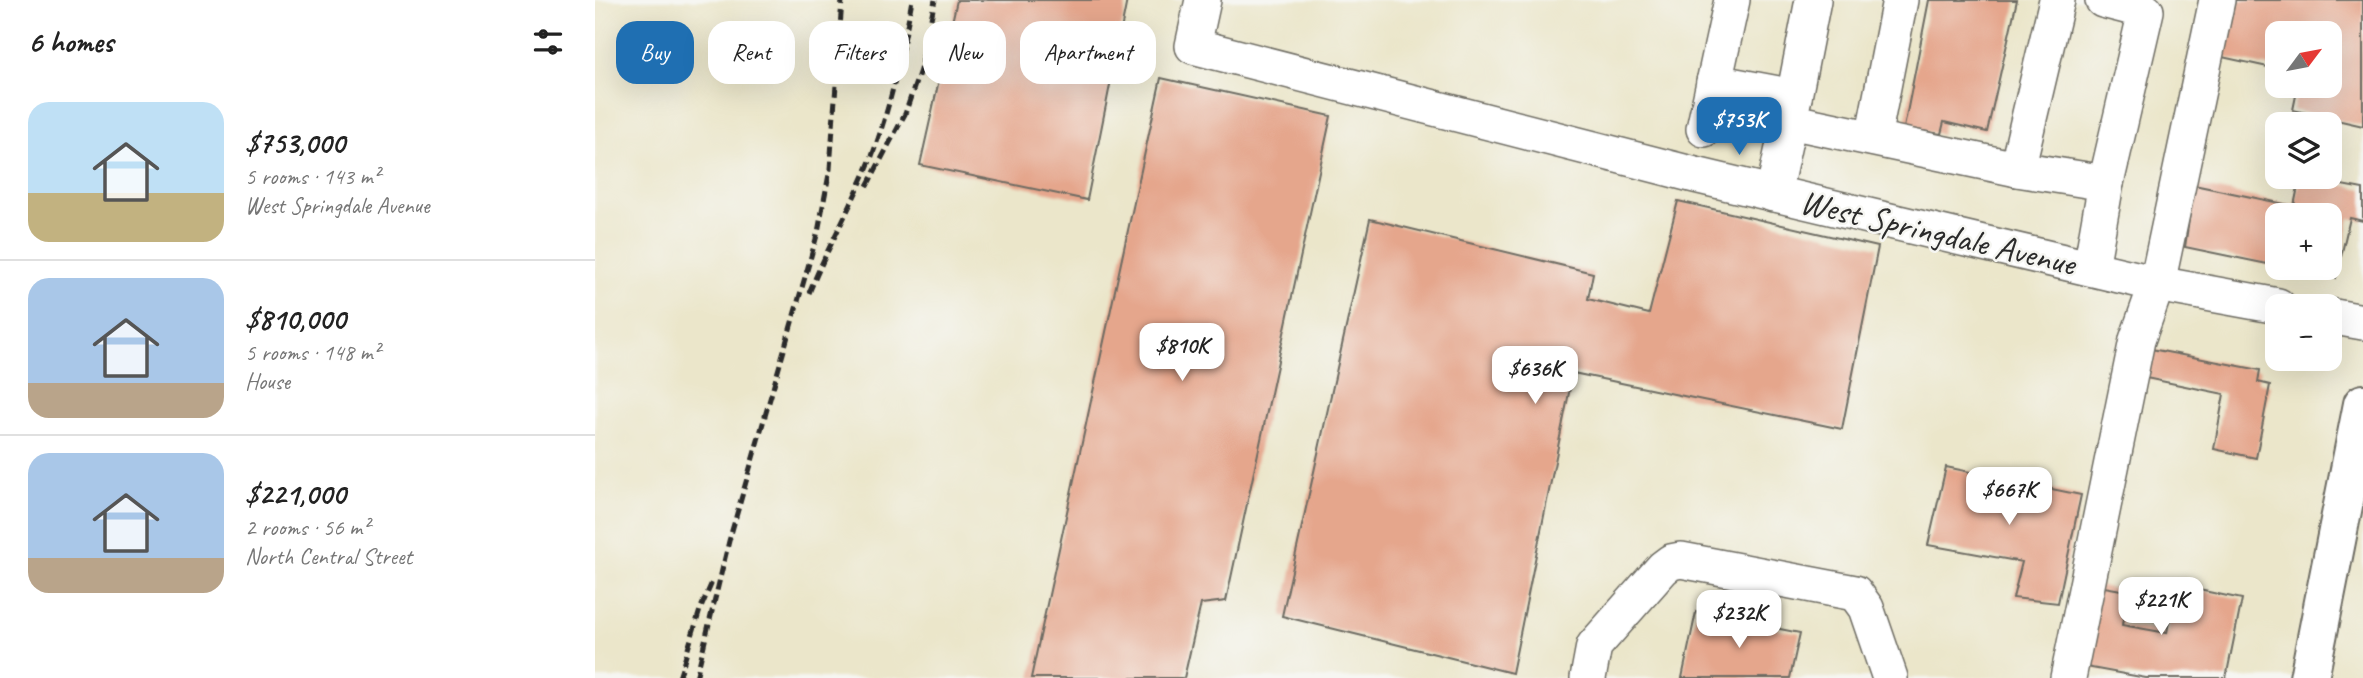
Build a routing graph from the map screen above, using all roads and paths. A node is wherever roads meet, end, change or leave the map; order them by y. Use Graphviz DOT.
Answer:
graph roads {
  1 [pos="1203,0"];
  2 [pos="1732,0"];
  3 [pos="1813,0"];
  4 [pos="1900,0"];
  5 [pos="2057,0"];
  6 [pos="2103,0"];
  7 [pos="2217,0"];
  8 [pos="1714,82"];
  9 [pos="1791,109"];
  10 [pos="1704,129"];
  11 [pos="1873,138"];
  12 [pos="2017,169"];
  13 [pos="2106,183"];
  14 [pos="1773,194"];
  15 [pos="2091,268"];
  16 [pos="2157,284"];
  17 [pos="2265,304"];
  18 [pos="2342,318"];
  19 [pos="2363,322"];
  20 [pos="2363,404"];
  21 [pos="1588,678"];
  22 [pos="1890,678"];
  23 [pos="2068,678"];
  24 [pos="2309,678"];
  1 -- 14 [label="street, West Springdale Avenue"];
  2 -- 8 [label="street"];
  3 -- 9 [label="street"];
  4 -- 11 [label="street"];
  5 -- 12 [label="street"];
  6 -- 13 [label="street"];
  7 -- 16 [label="street"];
  8 -- 9 [label="street"];
  8 -- 10 [label="street"];
  9 -- 11 [label="street"];
  9 -- 14 [label="street"];
  11 -- 12 [label="street"];
  12 -- 13 [label="street"];
  13 -- 15 [label="street"];
  14 -- 15 [label="street, West Springdale Avenue"];
  15 -- 16 [label="street, West Springdale Avenue"];
  16 -- 17 [label="street, West Springdale Avenue"];
  16 -- 23 [label="street"];
  18 -- 19 [label="street"];
  20 -- 24 [label="main road"];
  21 -- 22 [label="street"];
}
